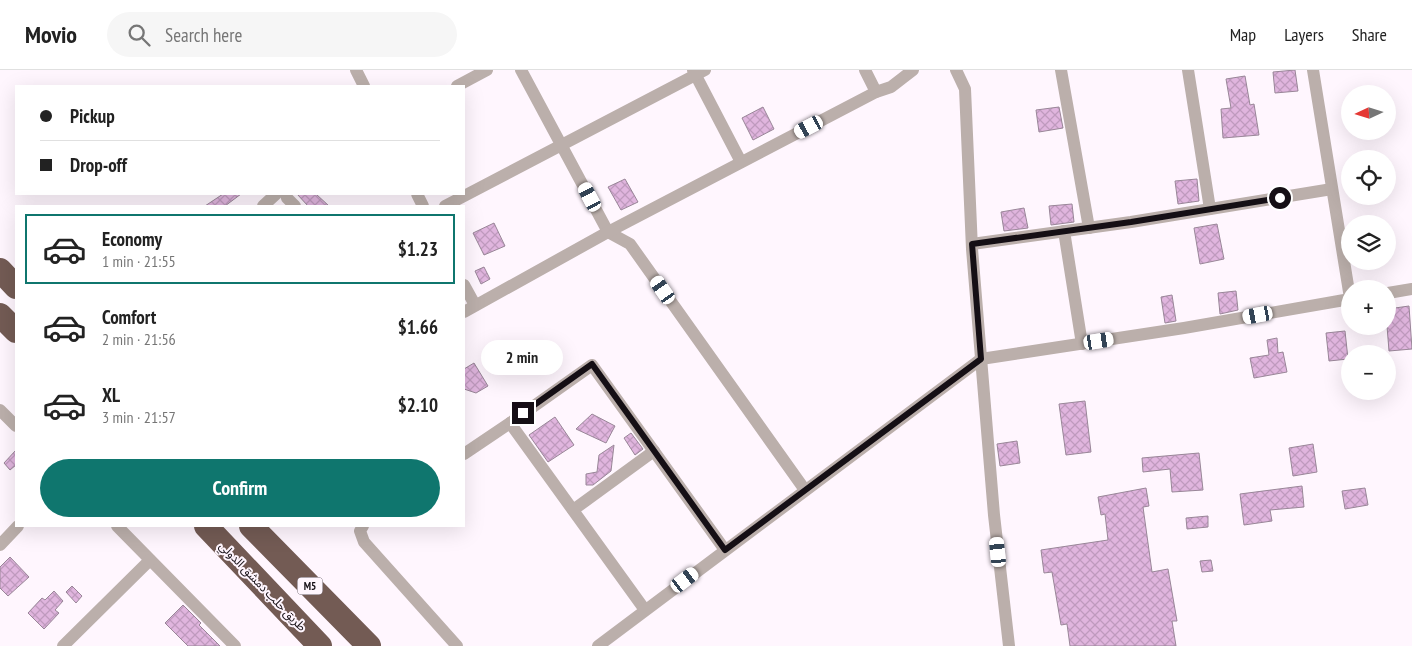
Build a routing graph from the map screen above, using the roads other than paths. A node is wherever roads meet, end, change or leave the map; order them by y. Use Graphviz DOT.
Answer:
graph roads {
  1 [pos="356,70"];
  2 [pos="487,70"];
  3 [pos="522,70"];
  4 [pos="865,70"];
  5 [pos="913,70"];
  6 [pos="956,70"];
  7 [pos="1061,70"];
  8 [pos="1188,70"];
  9 [pos="1313,70"];
  10 [pos="698,72"];
  11 [pos="364,85"];
  12 [pos="459,85"];
  13 [pos="876,92"];
  14 [pos="562,145"];
  15 [pos="741,162"];
  16 [pos="1332,189"];
  17 [pos="275,195"];
  18 [pos="286,195"];
  19 [pos="264,205"];
  20 [pos="294,205"];
  21 [pos="447,205"];
  22 [pos="1210,209"];
  23 [pos="1089,228"];
  24 [pos="1064,231"];
  25 [pos="608,232"];
  26 [pos="972,244"];
  27 [pos="0,270"];
  28 [pos="1347,280"];
  29 [pos="15,286"];
  30 [pos="465,290"];
  31 [pos="1412,290"];
  32 [pos="1396,292"];
  33 [pos="1341,300"];
  34 [pos="469,308"];
  35 [pos="1082,344"];
  36 [pos="981,359"];
  37 [pos="0,410"];
  38 [pos="510,423"];
  39 [pos="15,425"];
  40 [pos="654,451"];
  41 [pos="465,453"];
  42 [pos="806,490"];
  43 [pos="573,510"];
  44 [pos="17,527"];
  45 [pos="118,527"];
  46 [pos="207,527"];
  47 [pos="252,527"];
  48 [pos="362,527"];
  49 [pos="0,545"];
  50 [pos="725,550"];
  51 [pos="150,560"];
  52 [pos="645,610"];
  53 [pos="230,644"];
  54 [pos="63,646"];
  55 [pos="320,646"];
  56 [pos="369,646"];
  57 [pos="457,646"];
  58 [pos="598,646"];
  59 [pos="1009,646"];
  1 -- 11 [label="street"];
  2 -- 12 [label="street"];
  3 -- 14 [label="street"];
  4 -- 13 [label="street"];
  5 -- 13 [label="street"];
  6 -- 26 [label="street"];
  7 -- 23 [label="street"];
  8 -- 22 [label="street"];
  9 -- 16 [label="street"];
  10 -- 14 [label="street"];
  10 -- 15 [label="street"];
  13 -- 15 [label="street"];
  14 -- 21 [label="street"];
  14 -- 25 [label="street"];
  15 -- 25 [label="street"];
  16 -- 22 [label="street"];
  16 -- 28 [label="street"];
  17 -- 19 [label="street"];
  18 -- 20 [label="street"];
  22 -- 23 [label="street"];
  23 -- 24 [label="street"];
  24 -- 26 [label="street"];
  24 -- 35 [label="street"];
  25 -- 34 [label="street"];
  25 -- 42 [label="street"];
  26 -- 36 [label="street"];
  27 -- 29 [label="highway"];
  30 -- 34 [label="street"];
  31 -- 32 [label="street"];
  33 -- 35 [label="street"];
  35 -- 36 [label="street"];
  36 -- 42 [label="street"];
  36 -- 59 [label="street"];
  37 -- 39 [label="street"];
  38 -- 40 [label="street"];
  38 -- 41 [label="street"];
  38 -- 43 [label="street"];
  40 -- 43 [label="street"];
  40 -- 50 [label="street"];
  42 -- 50 [label="street"];
  43 -- 52 [label="street"];
  44 -- 49 [label="street"];
  45 -- 51 [label="street"];
  46 -- 55 [label="highway, طريق حلب دمشق الدولي"];
  47 -- 56 [label="highway, M5"];
  48 -- 57 [label="street"];
  50 -- 52 [label="street"];
  51 -- 53 [label="street"];
  51 -- 54 [label="street"];
  52 -- 58 [label="street"];
}
